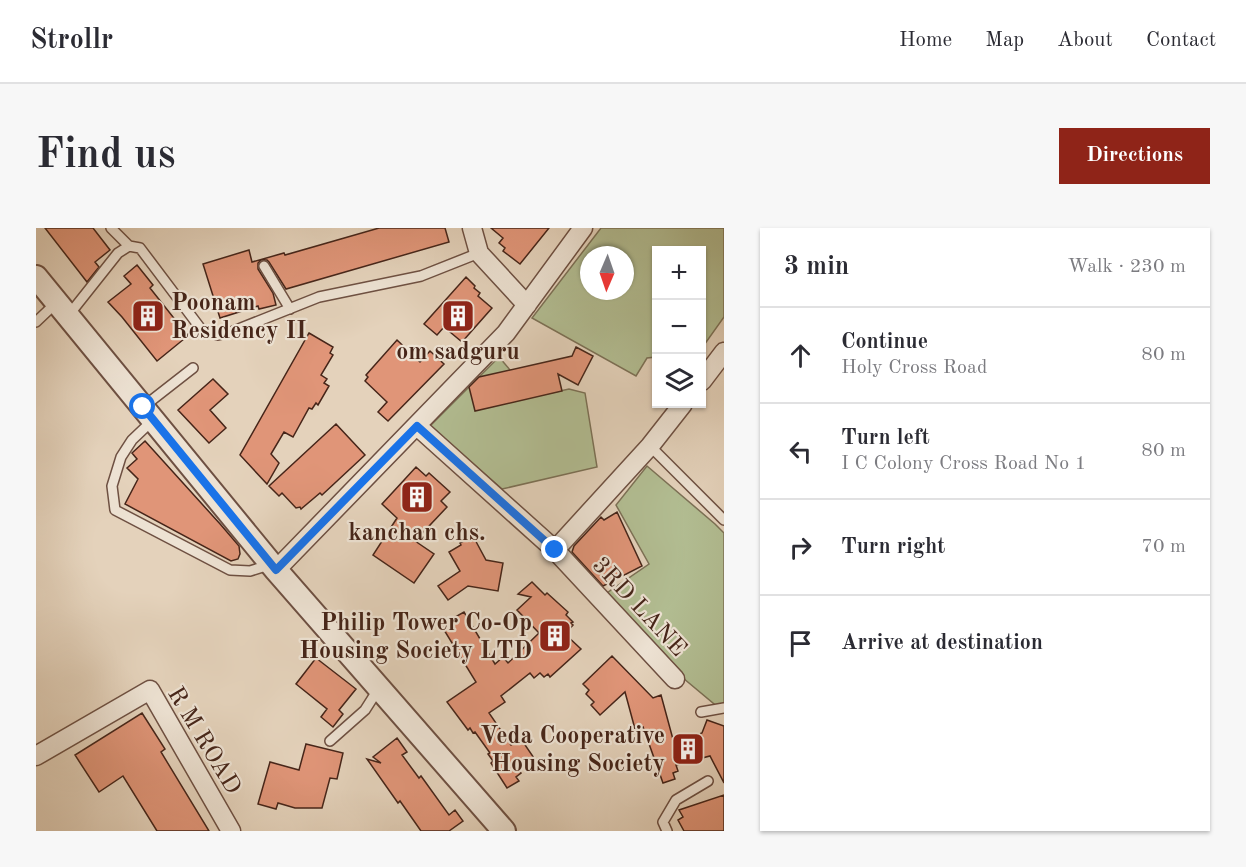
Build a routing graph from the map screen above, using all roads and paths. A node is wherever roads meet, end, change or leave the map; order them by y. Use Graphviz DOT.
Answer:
graph roads {
  1 [pos="111,228"];
  2 [pos="472,228"];
  3 [pos="583,228"];
  4 [pos="129,246"];
  5 [pos="479,253"];
  6 [pos="264,266"];
  7 [pos="36,277"];
  8 [pos="527,305"];
  9 [pos="62,309"];
  10 [pos="290,309"];
  11 [pos="36,322"];
  12 [pos="724,352"];
  13 [pos="192,368"];
  14 [pos="706,376"];
  15 [pos="681,408"];
  16 [pos="148,414"];
  17 [pos="417,426"];
  18 [pos="650,446"];
  19 [pos="724,520"];
  20 [pos="555,550"];
  21 [pos="274,567"];
  22 [pos="675,679"];
  23 [pos="379,688"];
  24 [pos="724,708"];
  25 [pos="701,712"];
  26 [pos="330,741"];
  27 [pos="36,756"];
  28 [pos="708,781"];
  29 [pos="231,831"];
  30 [pos="504,831"];
  31 [pos="667,831"];
  1 -- 4 [label="lane"];
  2 -- 5 [label="street"];
  3 -- 8 [label="street"];
  4 -- 9 [label="lane"];
  4 -- 10 [label="lane"];
  5 -- 8 [label="street"];
  5 -- 10 [label="lane"];
  6 -- 10 [label="lane"];
  7 -- 9 [label="street"];
  8 -- 17 [label="street"];
  9 -- 11 [label="lane"];
  9 -- 16 [label="street"];
  12 -- 14 [label="street"];
  13 -- 16 [label="lane"];
  15 -- 18 [label="street"];
  16 -- 21 [label="street"];
  16 -- 21 [label="lane"];
  17 -- 20 [label="street, 3RD LANE"];
  17 -- 21 [label="street"];
  18 -- 19 [label="lane"];
  18 -- 20 [label="street"];
  20 -- 22 [label="street, 3RD LANE"];
  21 -- 23 [label="street"];
  23 -- 26 [label="lane"];
  23 -- 30 [label="street"];
  24 -- 25 [label="lane"];
  27 -- 29 [label="street, R M ROAD"];
  28 -- 31 [label="lane"];
}
